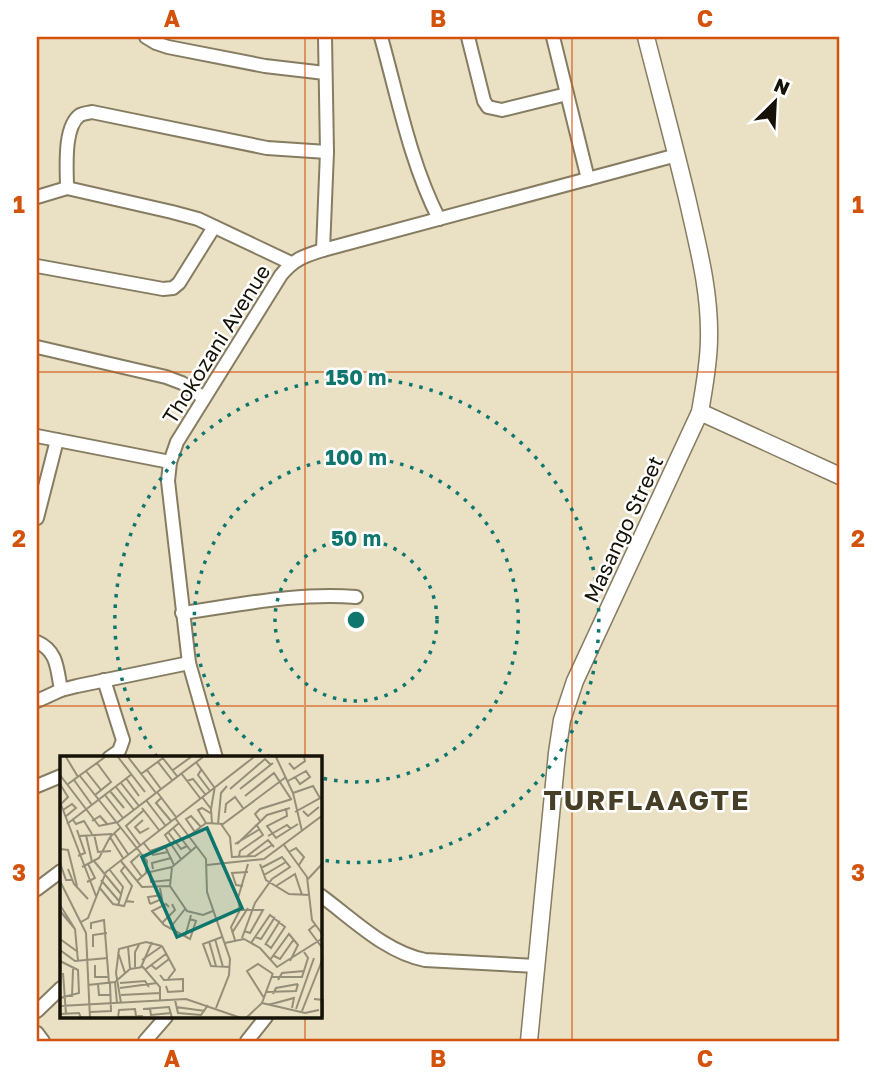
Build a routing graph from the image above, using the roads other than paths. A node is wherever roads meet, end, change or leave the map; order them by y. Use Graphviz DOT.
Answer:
graph roads {
  1 [pos="146,37"];
  2 [pos="325,37"];
  3 [pos="381,37"];
  4 [pos="468,37"];
  5 [pos="553,37"];
  6 [pos="646,37"];
  7 [pos="325,73"];
  8 [pos="567,94"];
  9 [pos="327,152"];
  10 [pos="677,155"];
  11 [pos="588,179"];
  12 [pos="67,188"];
  13 [pos="37,197"];
  14 [pos="439,219"];
  15 [pos="214,226"];
  16 [pos="323,250"];
  17 [pos="291,263"];
  18 [pos="37,266"];
  19 [pos="37,347"];
  20 [pos="204,398"];
  21 [pos="700,412"];
  22 [pos="37,436"];
  23 [pos="57,440"];
  24 [pos="170,462"];
  25 [pos="840,476"];
  26 [pos="37,518"];
  27 [pos="356,597"];
  28 [pos="183,612"];
  29 [pos="37,642"];
  30 [pos="189,663"];
  31 [pos="104,680"];
  32 [pos="61,690"];
  33 [pos="37,701"];
  34 [pos="112,756"];
  35 [pos="215,756"];
  36 [pos="60,776"];
  37 [pos="37,786"];
  38 [pos="60,872"];
  39 [pos="37,889"];
  40 [pos="322,896"];
  41 [pos="536,966"];
  42 [pos="60,989"];
  43 [pos="37,1011"];
  44 [pos="165,1018"];
  45 [pos="265,1018"];
  46 [pos="37,1033"];
  47 [pos="43,1041"];
  48 [pos="145,1041"];
  49 [pos="247,1041"];
  50 [pos="529,1041"];
  1 -- 7 [label="street"];
  2 -- 7 [label="street"];
  3 -- 14 [label="street"];
  4 -- 8 [label="street"];
  5 -- 8 [label="street"];
  6 -- 10 [label="street, Masango Street"];
  7 -- 9 [label="street"];
  8 -- 11 [label="street"];
  9 -- 12 [label="street"];
  9 -- 16 [label="street"];
  10 -- 11 [label="street, Thokozani Avenue"];
  10 -- 21 [label="street, Masango Street"];
  11 -- 14 [label="street, Thokozani Avenue"];
  12 -- 13 [label="street"];
  12 -- 15 [label="street"];
  14 -- 16 [label="street, Thokozani Avenue"];
  15 -- 17 [label="street"];
  15 -- 18 [label="street"];
  16 -- 17 [label="street, Thokozani Avenue"];
  17 -- 20 [label="street, Thokozani Avenue"];
  19 -- 20 [label="street"];
  20 -- 24 [label="street, Thokozani Avenue"];
  21 -- 25 [label="street"];
  21 -- 41 [label="street, Masango Street"];
  22 -- 23 [label="street"];
  23 -- 24 [label="street"];
  23 -- 26 [label="street"];
  24 -- 28 [label="street, Thokozani Avenue"];
  27 -- 28 [label="street"];
  28 -- 30 [label="street, Thokozani Avenue"];
  29 -- 32 [label="street"];
  30 -- 31 [label="street"];
  30 -- 35 [label="street, Thokozani Avenue"];
  31 -- 32 [label="street"];
  31 -- 34 [label="street"];
  32 -- 33 [label="street"];
  36 -- 37 [label="street"];
  38 -- 39 [label="street"];
  40 -- 41 [label="street"];
  41 -- 50 [label="street, Masango Street"];
  42 -- 43 [label="street"];
  44 -- 48 [label="street"];
  45 -- 49 [label="street"];
  46 -- 47 [label="street"];
}
